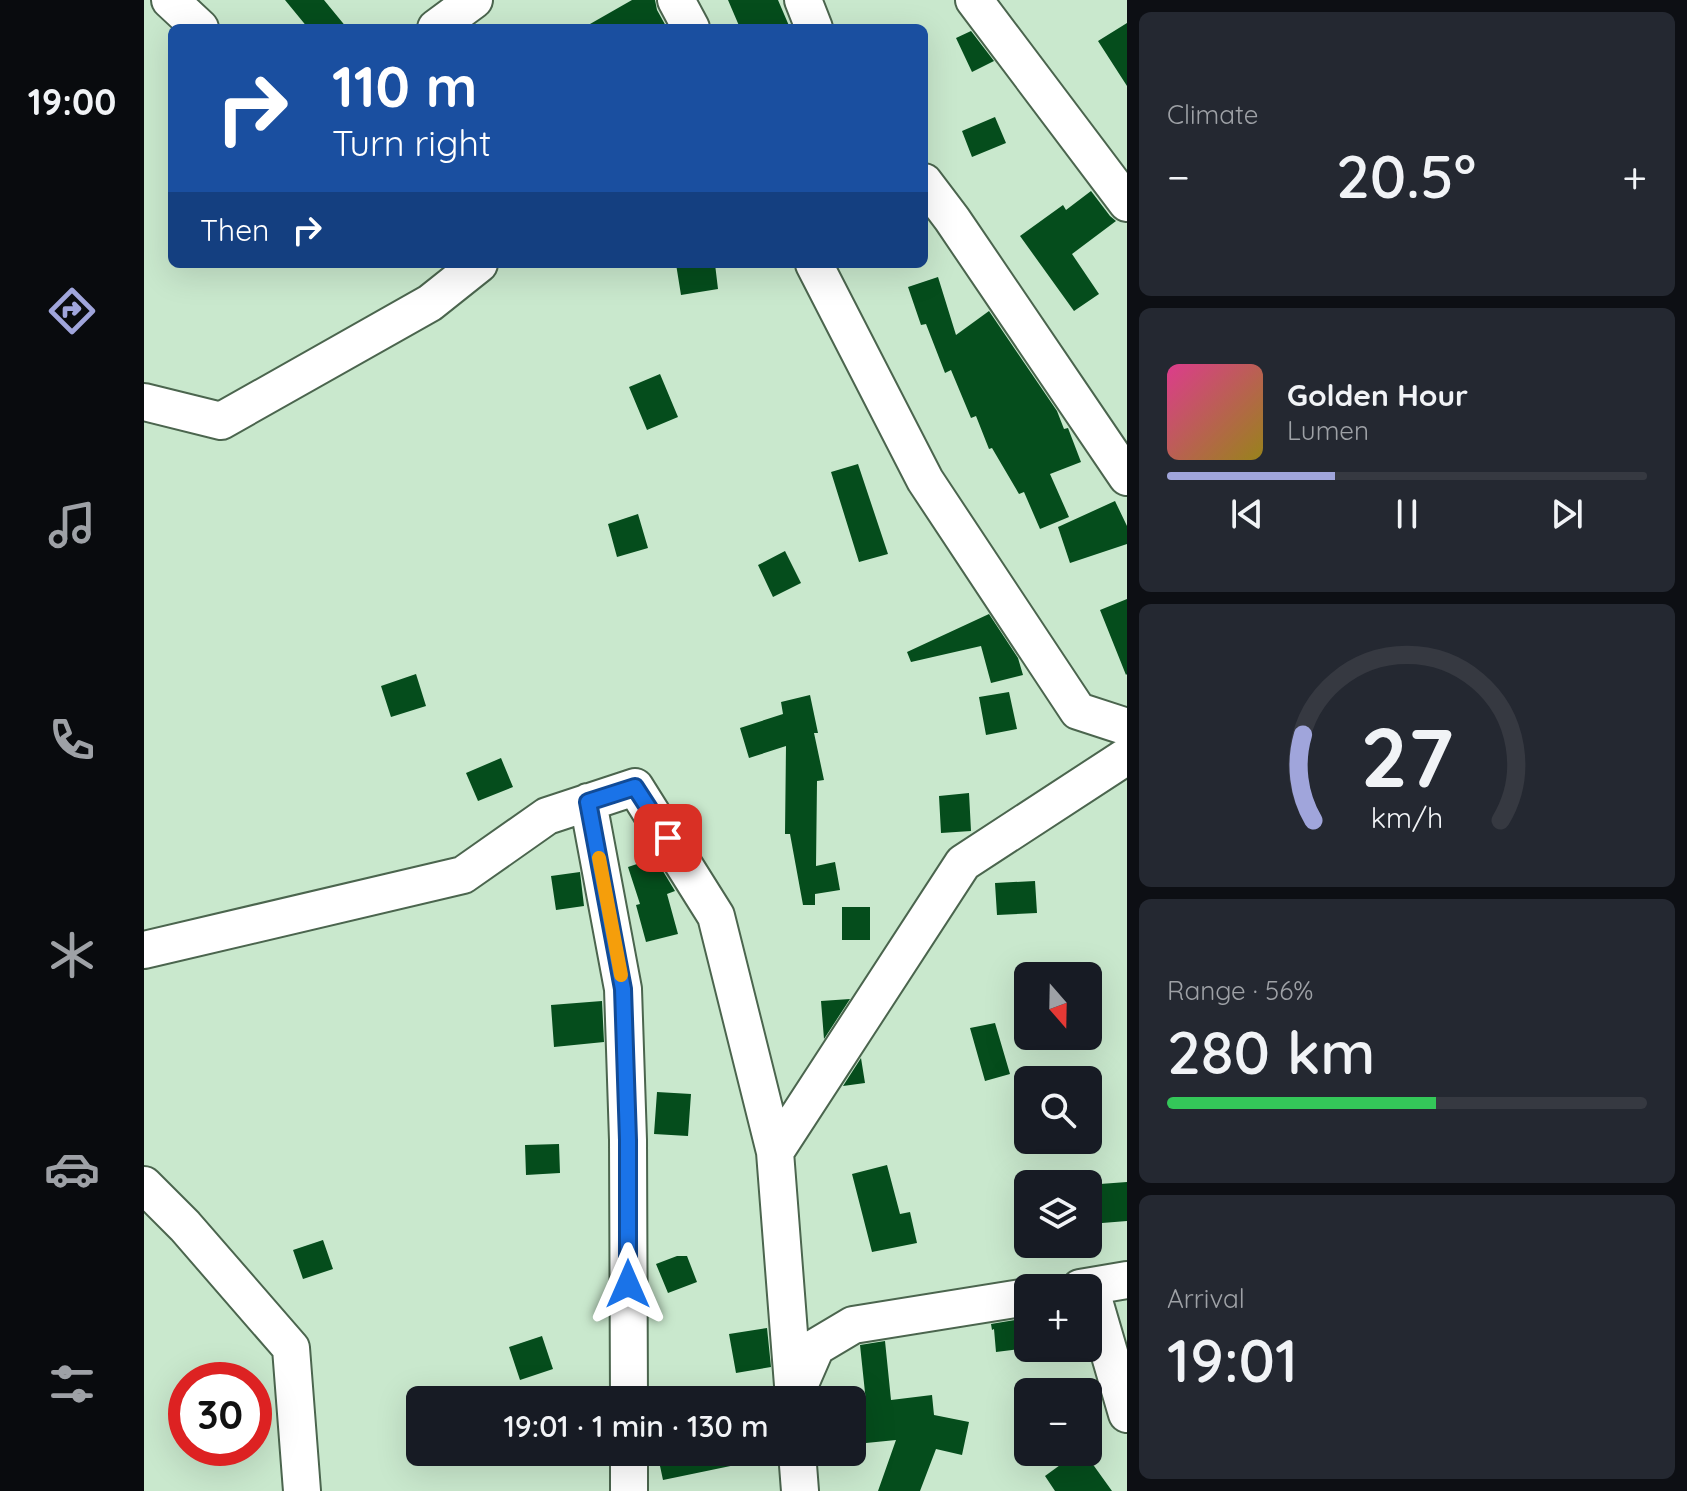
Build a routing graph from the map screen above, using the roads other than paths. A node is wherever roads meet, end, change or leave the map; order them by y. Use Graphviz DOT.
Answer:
graph roads {
  1 [pos="170,0"];
  2 [pos="474,0"];
  3 [pos="676,0"];
  4 [pos="803,0"];
  5 [pos="974,0"];
  6 [pos="196,24"];
  7 [pos="441,24"];
  8 [pos="689,24"];
  9 [pos="812,24"];
  10 [pos="928,187"];
  11 [pos="1127,203"];
  12 [pos="474,268"];
  13 [pos="816,268"];
  14 [pos="144,402"];
  15 [pos="1127,477"];
  16 [pos="1127,727"];
  17 [pos="1127,756"];
  18 [pos="588,802"];
  19 [pos="144,950"];
  20 [pos="775,1152"];
  21 [pos="144,1185"];
  22 [pos="1127,1280"];
  23 [pos="1102,1284"];
  24 [pos="1014,1299"];
  25 [pos="1102,1338"];
  26 [pos="629,1386"];
  27 [pos="793,1386"];
  28 [pos="800,1386"];
  29 [pos="1127,1414"];
  30 [pos="629,1466"];
  31 [pos="798,1466"];
  32 [pos="302,1491"];
  33 [pos="629,1491"];
  34 [pos="800,1491"];
  1 -- 6 [label="street"];
  2 -- 7 [label="street"];
  3 -- 8 [label="street"];
  4 -- 9 [label="street"];
  5 -- 11 [label="street"];
  10 -- 15 [label="street"];
  12 -- 14 [label="street"];
  13 -- 16 [label="street"];
  17 -- 20 [label="street"];
  18 -- 19 [label="street"];
  18 -- 20 [label="street"];
  18 -- 26 [label="street"];
  20 -- 27 [label="street"];
  21 -- 32 [label="street"];
  22 -- 23 [label="street"];
  24 -- 28 [label="street"];
  25 -- 29 [label="street"];
  30 -- 33 [label="street"];
  31 -- 34 [label="street"];
}
